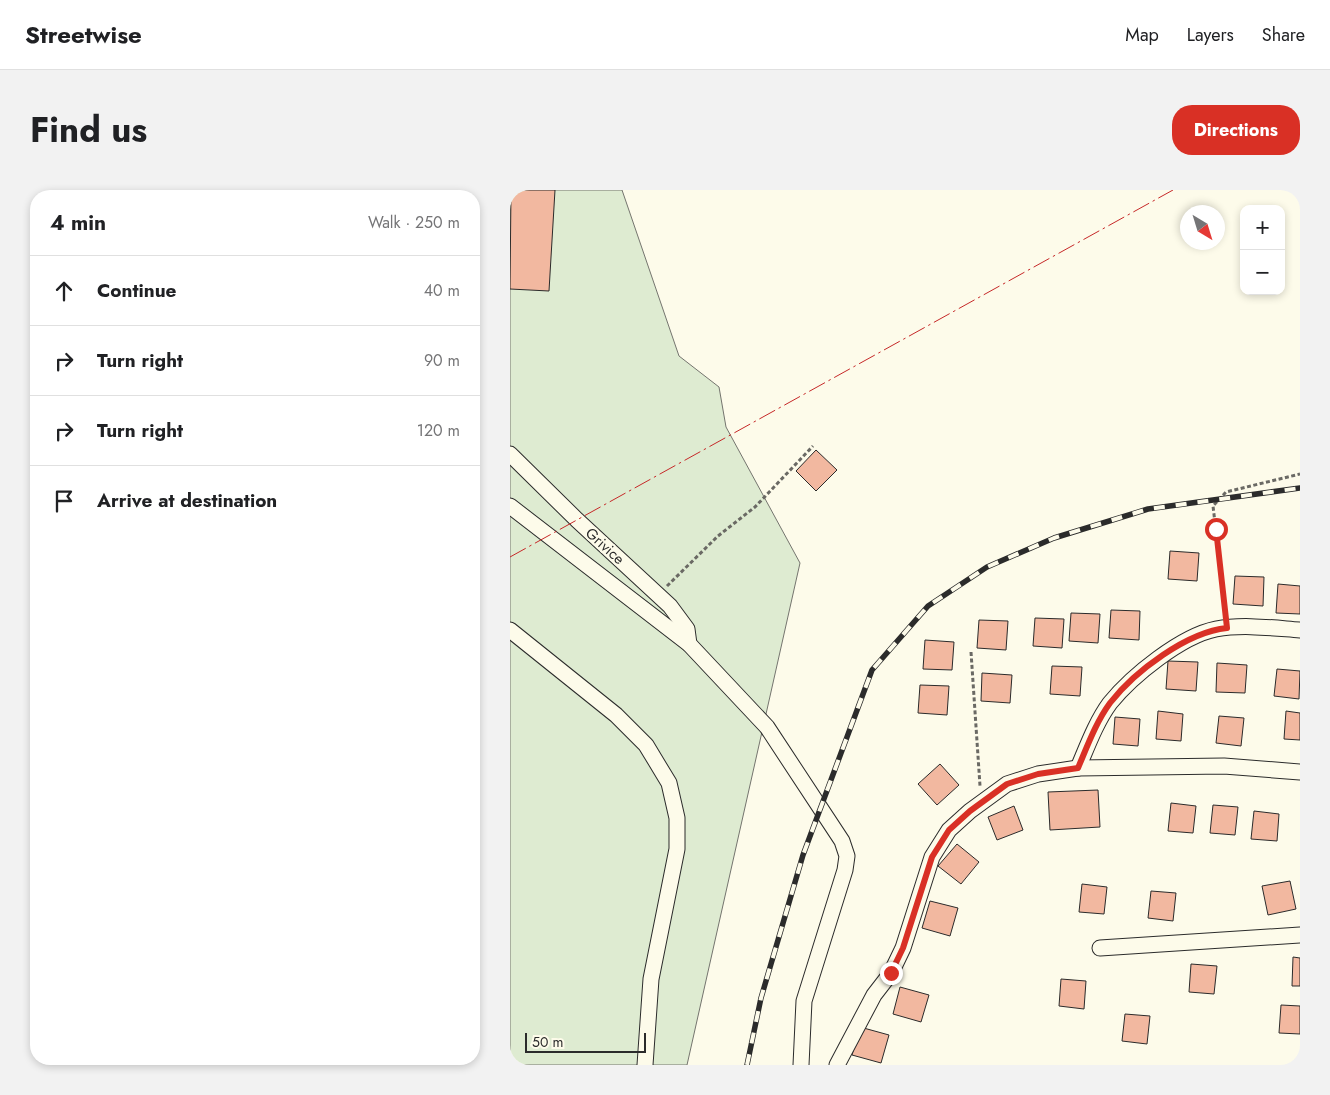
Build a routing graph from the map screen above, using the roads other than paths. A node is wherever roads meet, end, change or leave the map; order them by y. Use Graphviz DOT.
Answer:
graph roads {
  1 [pos="510,454"];
  2 [pos="510,506"];
  3 [pos="510,630"];
  4 [pos="1300,630"];
  5 [pos="689,644"];
  6 [pos="1078,768"];
  7 [pos="1300,772"];
  8 [pos="1300,934"];
  9 [pos="1100,948"];
  10 [pos="645,1065"];
  11 [pos="801,1065"];
  12 [pos="837,1065"];
  1 -- 5 [label="street, Grivice"];
  2 -- 5 [label="street"];
  3 -- 10 [label="street"];
  4 -- 6 [label="street"];
  5 -- 11 [label="street"];
  6 -- 7 [label="street"];
  6 -- 12 [label="street"];
  8 -- 9 [label="street"];
}
